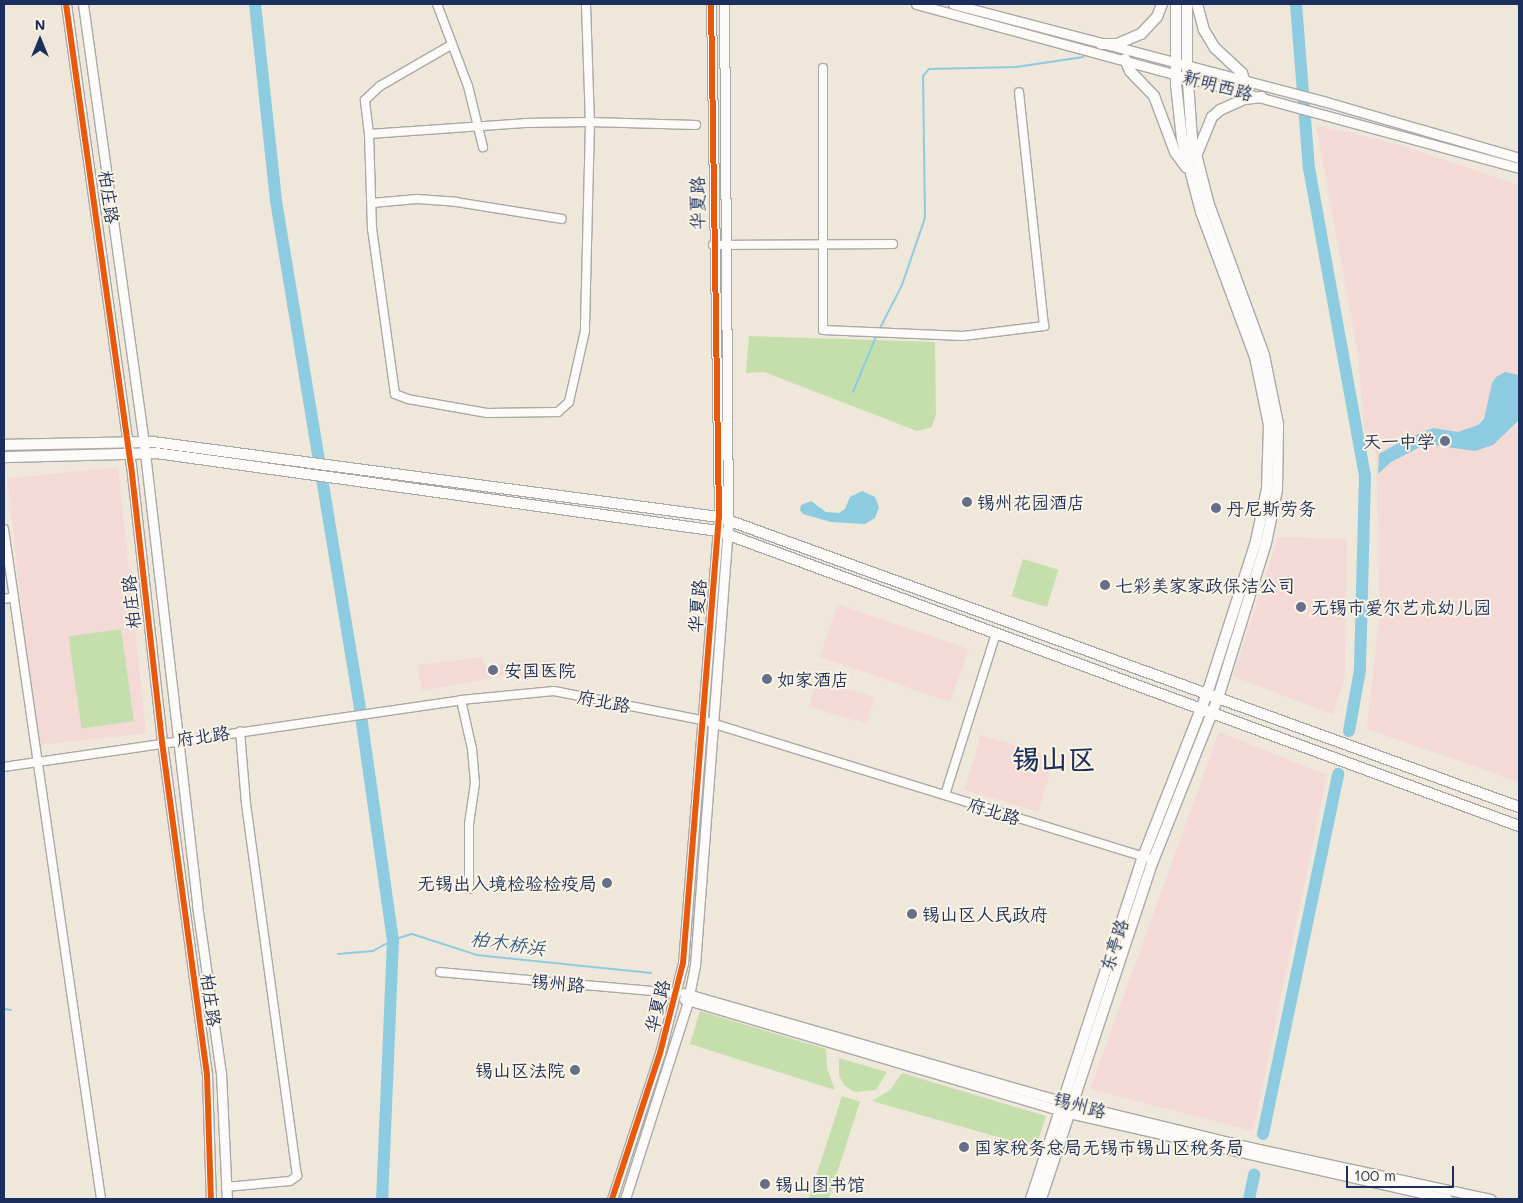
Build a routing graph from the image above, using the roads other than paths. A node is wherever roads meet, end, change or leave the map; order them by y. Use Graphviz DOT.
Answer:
graph roads {
  1 [pos="66,4"];
  2 [pos="83,4"];
  3 [pos="437,4"];
  4 [pos="586,4"];
  5 [pos="711,4"];
  6 [pos="724,4"];
  7 [pos="916,4"];
  8 [pos="953,4"];
  9 [pos="1162,4"];
  10 [pos="1176,4"];
  11 [pos="1187,4"];
  12 [pos="1197,4"];
  13 [pos="1101,44"];
  14 [pos="451,45"];
  15 [pos="1125,59"];
  16 [pos="823,68"];
  17 [pos="1182,71"];
  18 [pos="1245,82"];
  19 [pos="1019,92"];
  20 [pos="1262,97"];
  21 [pos="590,122"];
  22 [pos="696,125"];
  23 [pos="478,126"];
  24 [pos="370,134"];
  25 [pos="484,147"];
  26 [pos="1196,156"];
  27 [pos="1519,158"];
  28 [pos="1519,168"];
  29 [pos="1190,173"];
  30 [pos="372,203"];
  31 [pos="562,219"];
  32 [pos="823,244"];
  33 [pos="893,244"];
  34 [pos="713,245"];
  35 [pos="725,245"];
  36 [pos="126,442"];
  37 [pos="142,442"];
  38 [pos="4,445"];
  39 [pos="129,453"];
  40 [pos="145,454"];
  41 [pos="4,458"];
  42 [pos="723,518"];
  43 [pos="4,529"];
  44 [pos="722,533"];
  45 [pos="14,597"];
  46 [pos="4,599"];
  47 [pos="995,636"];
  48 [pos="1206,694"];
  49 [pos="1218,698"];
  50 [pos="461,700"];
  51 [pos="1200,710"];
  52 [pos="1212,714"];
  53 [pos="702,720"];
  54 [pos="714,724"];
  55 [pos="240,731"];
  56 [pos="177,740"];
  57 [pos="162,742"];
  58 [pos="38,760"];
  59 [pos="4,767"];
  60 [pos="945,795"];
  61 [pos="1519,807"];
  62 [pos="1519,826"];
  63 [pos="1143,857"];
  64 [pos="1153,861"];
  65 [pos="470,889"];
  66 [pos="440,972"];
  67 [pos="676,993"];
  68 [pos="689,997"];
  69 [pos="1066,1107"];
  70 [pos="226,1187"];
  71 [pos="101,1199"];
  72 [pos="211,1199"];
  73 [pos="227,1199"];
  74 [pos="612,1199"];
  75 [pos="625,1199"];
  76 [pos="1031,1199"];
  77 [pos="1041,1199"];
  78 [pos="1446,1199"];
  79 [pos="1490,1199"];
  1 -- 36 [label="street, 柏庄路"];
  2 -- 37 [label="street, 柏庄路"];
  3 -- 14 [label="street"];
  4 -- 21 [label="street"];
  5 -- 34 [label="street, 华夏路"];
  6 -- 35 [label="street, 华夏路"];
  7 -- 15 [label="street, 新明西路"];
  8 -- 13 [label="street, 新明西路"];
  9 -- 13 [label="main road"];
  10 -- 17 [label="main road"];
  11 -- 17 [label="main road"];
  12 -- 18 [label="main road"];
  13 -- 17 [label="street, 新明西路"];
  14 -- 23 [label="street"];
  14 -- 24 [label="street"];
  15 -- 17 [label="street, 新明西路"];
  15 -- 29 [label="main road"];
  16 -- 32 [label="street"];
  17 -- 18 [label="street, 新明西路"];
  17 -- 20 [label="street, 新明西路"];
  17 -- 26 [label="main road, 东亭路"];
  17 -- 29 [label="main road, 东亭路"];
  18 -- 27 [label="street, 新明西路"];
  19 -- 32 [label="street"];
  20 -- 26 [label="main road"];
  20 -- 28 [label="street, 新明西路"];
  21 -- 22 [label="street"];
  21 -- 23 [label="street"];
  21 -- 30 [label="street"];
  23 -- 24 [label="street"];
  23 -- 25 [label="street"];
  24 -- 30 [label="street"];
  26 -- 49 [label="main road, 东亭路"];
  29 -- 48 [label="main road, 东亭路"];
  30 -- 31 [label="street"];
  32 -- 33 [label="street"];
  32 -- 35 [label="street"];
  34 -- 35 [label="street"];
  34 -- 42 [label="street, 华夏路"];
  35 -- 42 [label="street, 华夏路"];
  36 -- 37 [label="main road"];
  36 -- 38 [label="main road"];
  36 -- 39 [label="street, 柏庄路"];
  37 -- 40 [label="street, 柏庄路"];
  37 -- 42 [label="main road"];
  39 -- 40 [label="main road"];
  39 -- 41 [label="main road"];
  39 -- 57 [label="street, 柏庄路"];
  40 -- 44 [label="main road"];
  40 -- 56 [label="street, 柏庄路"];
  42 -- 44 [label="street, 华夏路"];
  42 -- 48 [label="main road"];
  43 -- 45 [label="street"];
  44 -- 47 [label="main road"];
  44 -- 53 [label="street, 华夏路"];
  44 -- 54 [label="street, 华夏路"];
  45 -- 46 [label="street"];
  45 -- 58 [label="street"];
  47 -- 51 [label="main road"];
  47 -- 60 [label="street"];
  48 -- 49 [label="main road"];
  48 -- 51 [label="main road, 东亭路"];
  49 -- 52 [label="main road, 东亭路"];
  49 -- 61 [label="main road"];
  50 -- 53 [label="street, 府北路"];
  50 -- 55 [label="street, 府北路"];
  50 -- 65 [label="street"];
  51 -- 52 [label="main road"];
  51 -- 63 [label="main road, 东亭路"];
  52 -- 62 [label="main road"];
  52 -- 64 [label="main road, 东亭路"];
  53 -- 54 [label="street, 府北路"];
  53 -- 67 [label="street, 华夏路"];
  54 -- 60 [label="street, 府北路"];
  54 -- 68 [label="street, 华夏路"];
  55 -- 56 [label="street, 府北路"];
  55 -- 70 [label="street"];
  56 -- 57 [label="street, 府北路"];
  56 -- 70 [label="street, 柏庄路"];
  57 -- 58 [label="street, 府北路"];
  57 -- 72 [label="street, 柏庄路"];
  58 -- 59 [label="street, 府北路"];
  58 -- 71 [label="street"];
  60 -- 63 [label="street, 府北路"];
  63 -- 64 [label="street, 府北路"];
  63 -- 69 [label="main road, 东亭路"];
  64 -- 69 [label="main road, 东亭路"];
  66 -- 67 [label="street, 锡州路"];
  67 -- 68 [label="street, 锡州路"];
  67 -- 74 [label="street, 华夏路"];
  68 -- 69 [label="street, 锡州路"];
  68 -- 75 [label="street, 华夏路"];
  69 -- 76 [label="main road, 东亭路"];
  69 -- 77 [label="main road, 东亭路"];
  69 -- 78 [label="street, 锡州路"];
  69 -- 79 [label="street, 锡州路"];
  70 -- 73 [label="street, 柏庄路"];
}
